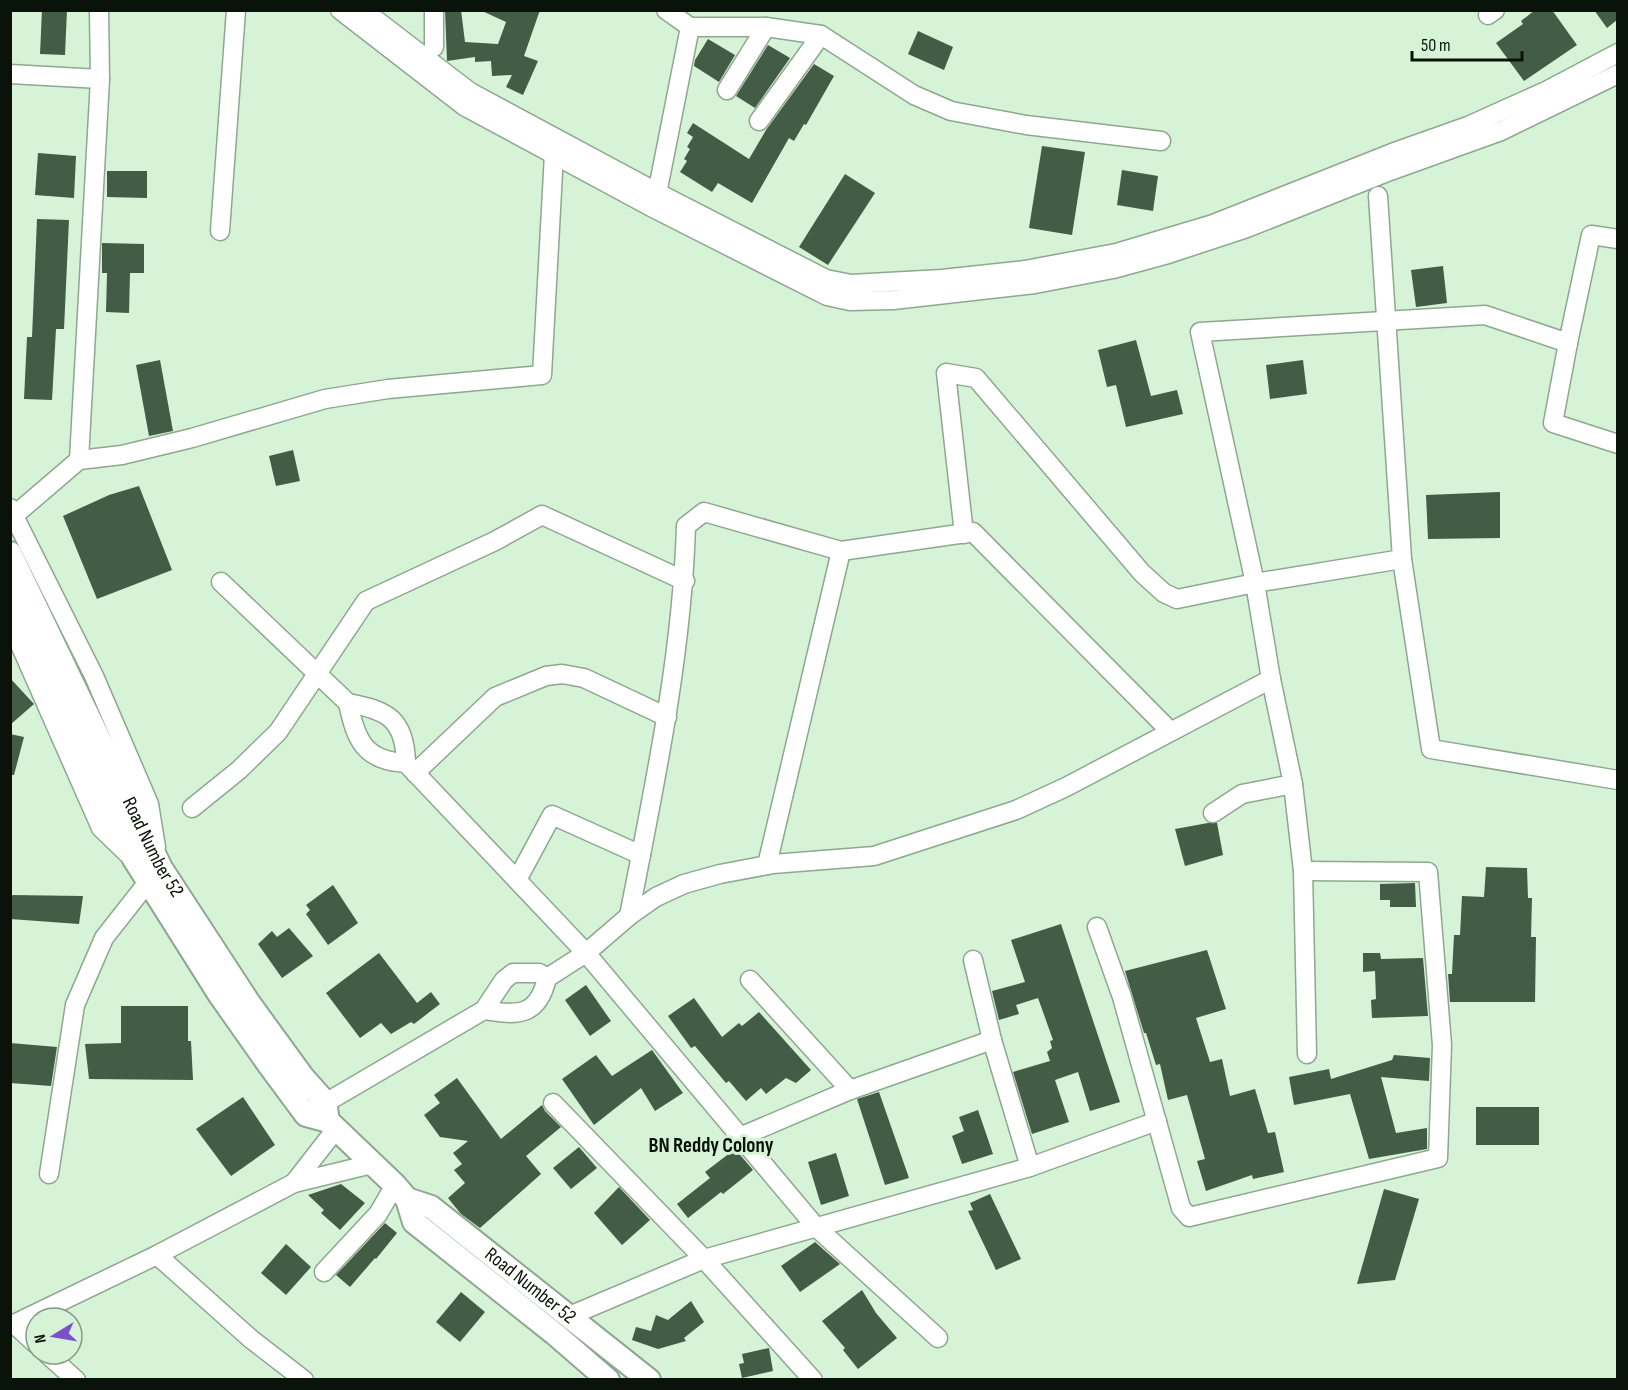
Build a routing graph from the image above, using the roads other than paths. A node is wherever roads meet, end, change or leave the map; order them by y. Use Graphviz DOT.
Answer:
graph roads {
  1 [pos="99,10"];
  2 [pos="236,10"];
  3 [pos="340,10"];
  4 [pos="363,10"];
  5 [pos="434,10"];
  6 [pos="666,10"];
  7 [pos="690,27"];
  8 [pos="766,27"];
  9 [pos="821,35"];
  10 [pos="434,46"];
  11 [pos="1617,53"];
  12 [pos="10,74"];
  13 [pos="1617,74"];
  14 [pos="100,79"];
  15 [pos="727,90"];
  16 [pos="759,121"];
  17 [pos="1161,141"];
  18 [pos="554,154"];
  19 [pos="1378,196"];
  20 [pos="656,201"];
  21 [pos="220,231"];
  22 [pos="1617,239"];
  23 [pos="1385,321"];
  24 [pos="1568,344"];
  25 [pos="1617,444"];
  26 [pos="79,460"];
  27 [pos="12,514"];
  28 [pos="964,534"];
  29 [pos="841,551"];
  30 [pos="10,554"];
  31 [pos="1402,559"];
  32 [pos="685,581"];
  33 [pos="221,582"];
  34 [pos="1255,583"];
  35 [pos="10,591"];
  36 [pos="10,622"];
  37 [pos="317,674"];
  38 [pos="1271,679"];
  39 [pos="348,703"];
  40 [pos="667,717"];
  41 [pos="1170,731"];
  42 [pos="411,768"];
  43 [pos="1617,780"];
  44 [pos="1293,784"];
  45 [pos="192,808"];
  46 [pos="1213,813"];
  47 [pos="126,819"];
  48 [pos="641,855"];
  49 [pos="134,860"];
  50 [pos="767,865"];
  51 [pos="1303,871"];
  52 [pos="154,875"];
  53 [pos="517,880"];
  54 [pos="629,916"];
  55 [pos="1096,927"];
  56 [pos="586,953"];
  57 [pos="973,960"];
  58 [pos="547,978"];
  59 [pos="750,980"];
  60 [pos="484,1010"];
  61 [pos="992,1040"];
  62 [pos="1307,1054"];
  63 [pos="850,1090"];
  64 [pos="553,1103"];
  65 [pos="330,1117"];
  66 [pos="1156,1121"];
  67 [pos="740,1137"];
  68 [pos="372,1164"];
  69 [pos="1030,1167"];
  70 [pos="49,1174"];
  71 [pos="294,1183"];
  72 [pos="401,1192"];
  73 [pos="816,1227"];
  74 [pos="157,1255"];
  75 [pos="704,1259"];
  76 [pos="324,1272"];
  77 [pos="51,1306"];
  78 [pos="567,1317"];
  79 [pos="24,1319"];
  80 [pos="24,1333"];
  81 [pos="938,1338"];
  82 [pos="60,1366"];
  83 [pos="76,1380"];
  84 [pos="304,1380"];
  85 [pos="608,1380"];
  86 [pos="649,1380"];
  87 [pos="813,1380"];
  1 -- 14 [label="street"];
  2 -- 21 [label="street"];
  3 -- 18 [label="street"];
  4 -- 20 [label="street"];
  5 -- 10 [label="street"];
  6 -- 7 [label="street"];
  7 -- 8 [label="street"];
  7 -- 20 [label="street"];
  8 -- 9 [label="street"];
  8 -- 15 [label="street"];
  9 -- 16 [label="street"];
  9 -- 17 [label="street"];
  11 -- 20 [label="street"];
  12 -- 14 [label="street"];
  13 -- 20 [label="street"];
  14 -- 26 [label="street"];
  18 -- 20 [label="street"];
  18 -- 26 [label="street"];
  19 -- 23 [label="street"];
  22 -- 24 [label="street"];
  23 -- 24 [label="street"];
  23 -- 31 [label="street"];
  23 -- 34 [label="street"];
  24 -- 25 [label="street"];
  26 -- 27 [label="street"];
  27 -- 52 [label="street"];
  28 -- 29 [label="street"];
  28 -- 34 [label="street"];
  28 -- 41 [label="street"];
  29 -- 32 [label="street"];
  29 -- 50 [label="street"];
  30 -- 47 [label="main road, Road Number 52"];
  31 -- 34 [label="street"];
  31 -- 43 [label="street"];
  32 -- 37 [label="street"];
  32 -- 40 [label="street"];
  33 -- 37 [label="street"];
  34 -- 38 [label="street"];
  35 -- 47 [label="main road, Road Number 52"];
  36 -- 49 [label="street"];
  37 -- 39 [label="street"];
  37 -- 45 [label="street"];
  38 -- 41 [label="street"];
  38 -- 44 [label="street"];
  39 -- 42 [label="street"];
  39 -- 42 [label="street"];
  40 -- 42 [label="street"];
  40 -- 48 [label="street"];
  41 -- 50 [label="street"];
  42 -- 53 [label="street"];
  44 -- 46 [label="street"];
  44 -- 51 [label="street"];
  47 -- 49 [label="main road, Road Number 52"];
  47 -- 52 [label="main road, Road Number 52"];
  48 -- 53 [label="street"];
  48 -- 54 [label="street"];
  49 -- 52 [label="main road, Road Number 52"];
  50 -- 54 [label="street"];
  51 -- 62 [label="street"];
  51 -- 66 [label="street"];
  52 -- 65 [label="main road, Road Number 52"];
  52 -- 65 [label="main road, Road Number 52"];
  52 -- 70 [label="street"];
  53 -- 56 [label="street"];
  54 -- 56 [label="street"];
  55 -- 66 [label="street"];
  56 -- 58 [label="street"];
  56 -- 67 [label="street"];
  57 -- 61 [label="street"];
  58 -- 60 [label="street"];
  58 -- 60 [label="street"];
  59 -- 63 [label="street"];
  60 -- 65 [label="street"];
  61 -- 63 [label="street"];
  61 -- 69 [label="street"];
  63 -- 67 [label="street"];
  64 -- 75 [label="street"];
  65 -- 68 [label="main road, Road Number 52"];
  65 -- 71 [label="street"];
  66 -- 69 [label="street"];
  67 -- 73 [label="street"];
  68 -- 71 [label="street"];
  68 -- 72 [label="main road, Road Number 52"];
  69 -- 73 [label="street"];
  71 -- 74 [label="street"];
  72 -- 76 [label="street"];
  72 -- 78 [label="main road, Road Number 52"];
  72 -- 85 [label="main road, Road Number 52"];
  73 -- 75 [label="street"];
  73 -- 81 [label="street"];
  74 -- 77 [label="street"];
  74 -- 84 [label="street"];
  75 -- 78 [label="street"];
  75 -- 87 [label="street"];
  78 -- 86 [label="main road, Road Number 52"];
  79 -- 80 [label="street"];
  82 -- 83 [label="street"];
}
